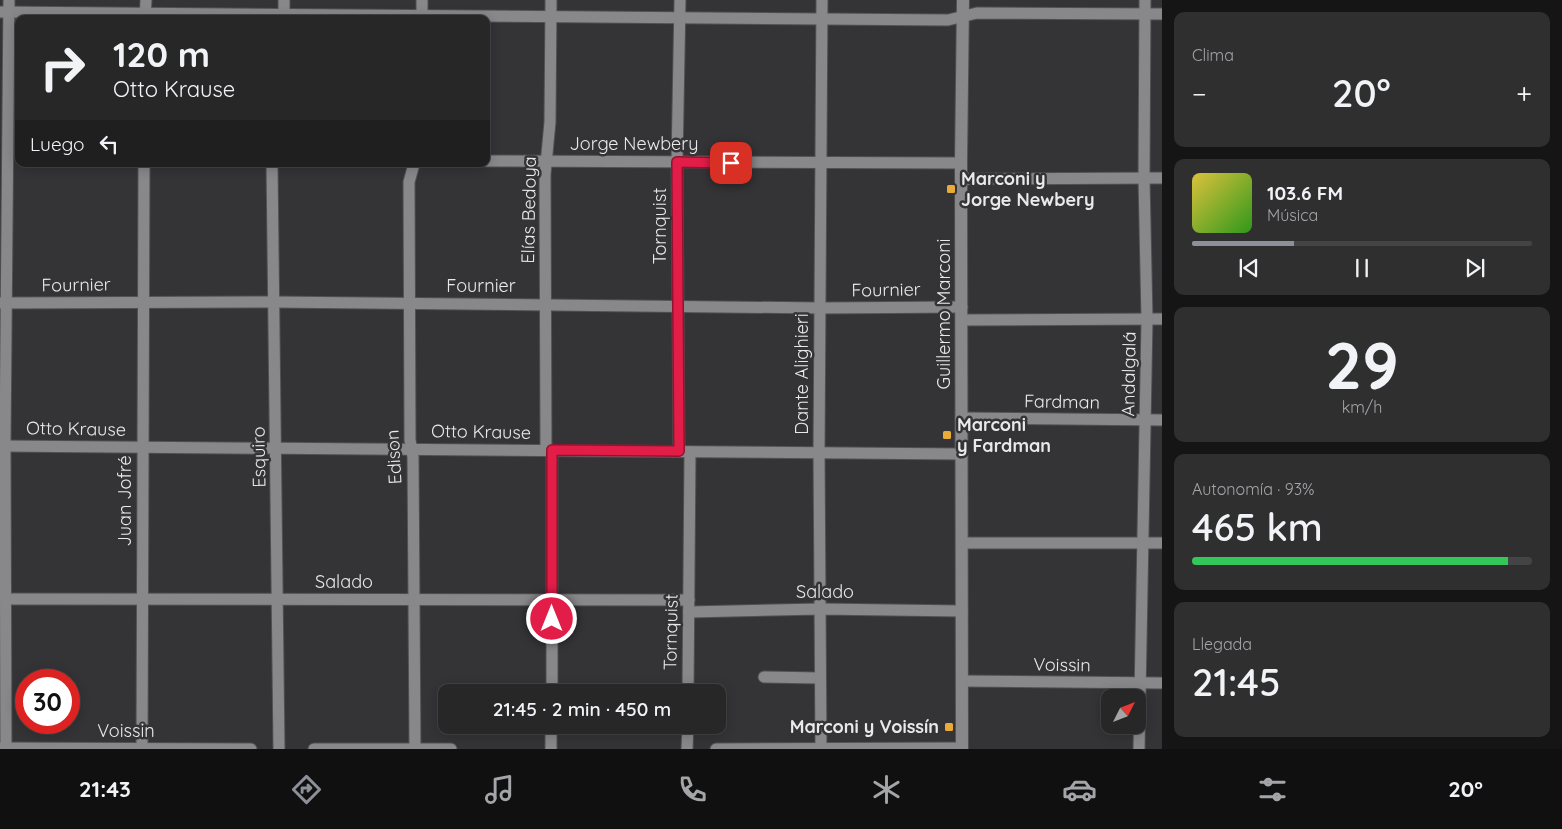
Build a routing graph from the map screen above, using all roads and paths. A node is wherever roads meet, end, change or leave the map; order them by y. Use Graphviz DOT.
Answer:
graph roads {
  1 [pos="9,0"];
  2 [pos="146,0"];
  3 [pos="284,0"];
  4 [pos="422,0"];
  5 [pos="551,0"];
  6 [pos="680,0"];
  7 [pos="822,0"];
  8 [pos="963,0"];
  9 [pos="1146,0"];
  10 [pos="4,12"];
  11 [pos="1146,14"];
  12 [pos="1162,14"];
  13 [pos="110,15"];
  14 [pos="145,15"];
  15 [pos="284,15"];
  16 [pos="422,15"];
  17 [pos="490,16"];
  18 [pos="551,16"];
  19 [pos="680,18"];
  20 [pos="963,18"];
  21 [pos="822,20"];
  22 [pos="9,157"];
  23 [pos="490,160"];
  24 [pos="546,161"];
  25 [pos="677,162"];
  26 [pos="821,163"];
  27 [pos="961,163"];
  28 [pos="144,167"];
  29 [pos="272,167"];
  30 [pos="413,167"];
  31 [pos="1144,178"];
  32 [pos="1162,178"];
  33 [pos="961,179"];
  34 [pos="144,302"];
  35 [pos="273,302"];
  36 [pos="3,303"];
  37 [pos="408,304"];
  38 [pos="545,304"];
  39 [pos="678,307"];
  40 [pos="962,307"];
  41 [pos="820,308"];
  42 [pos="1147,319"];
  43 [pos="1162,319"];
  44 [pos="962,320"];
  45 [pos="961,418"];
  46 [pos="1145,420"];
  47 [pos="1162,420"];
  48 [pos="3,446"];
  49 [pos="143,448"];
  50 [pos="276,448"];
  51 [pos="412,449"];
  52 [pos="549,450"];
  53 [pos="684,452"];
  54 [pos="820,452"];
  55 [pos="961,454"];
  56 [pos="963,542"];
  57 [pos="1143,543"];
  58 [pos="1162,543"];
  59 [pos="3,599"];
  60 [pos="143,599"];
  61 [pos="278,600"];
  62 [pos="415,600"];
  63 [pos="552,600"];
  64 [pos="689,606"];
  65 [pos="820,609"];
  66 [pos="962,611"];
  67 [pos="764,677"];
  68 [pos="820,678"];
  69 [pos="962,681"];
  70 [pos="1140,683"];
  71 [pos="1162,683"];
  72 [pos="552,684"];
  73 [pos="688,684"];
  74 [pos="552,734"];
  75 [pos="688,734"];
  76 [pos="4,748"];
  77 [pos="821,748"];
  78 [pos="894,748"];
  79 [pos="962,748"];
  80 [pos="142,749"];
  81 [pos="251,749"];
  82 [pos="280,749"];
  83 [pos="314,749"];
  84 [pos="415,749"];
  85 [pos="451,749"];
  86 [pos="551,749"];
  87 [pos="687,749"];
  88 [pos="716,749"];
  89 [pos="1139,749"];
  1 -- 10 [label="street"];
  2 -- 14 [label="street"];
  3 -- 15 [label="street"];
  4 -- 16 [label="street"];
  5 -- 18 [label="street, Elías Bedoya"];
  6 -- 19 [label="street, Tornquist"];
  7 -- 21 [label="street, Dante Alighieri"];
  8 -- 20 [label="street, Guillermo Marconi"];
  9 -- 11 [label="street, Andalgalá"];
  10 -- 13 [label="street"];
  10 -- 22 [label="street"];
  11 -- 12 [label="street"];
  11 -- 20 [label="street"];
  11 -- 31 [label="street, Andalgalá"];
  17 -- 18 [label="street"];
  18 -- 19 [label="street"];
  18 -- 24 [label="street, Elías Bedoya"];
  19 -- 21 [label="street"];
  19 -- 25 [label="street, Tornquist"];
  20 -- 21 [label="street"];
  20 -- 27 [label="street, Guillermo Marconi"];
  21 -- 26 [label="street, Dante Alighieri"];
  22 -- 36 [label="street"];
  23 -- 24 [label="street, Jorge Newbery"];
  24 -- 25 [label="street, Jorge Newbery"];
  24 -- 38 [label="street, Elías Bedoya"];
  25 -- 26 [label="street, Jorge Newbery"];
  25 -- 39 [label="street, Tornquist"];
  26 -- 27 [label="street, Jorge Newbery"];
  26 -- 41 [label="street, Dante Alighieri"];
  27 -- 33 [label="street, Guillermo Marconi"];
  28 -- 34 [label="street, Juan Jofré"];
  29 -- 35 [label="street, Esquiro"];
  30 -- 37 [label="street, Edison"];
  31 -- 32 [label="street"];
  31 -- 33 [label="street"];
  31 -- 42 [label="street, Andalgalá"];
  33 -- 40 [label="street, Guillermo Marconi"];
  34 -- 35 [label="street, Fournier"];
  34 -- 36 [label="street, Fournier"];
  34 -- 49 [label="street, Juan Jofré"];
  35 -- 37 [label="street, Fournier"];
  35 -- 50 [label="street, Esquiro"];
  36 -- 48 [label="street"];
  37 -- 38 [label="street, Fournier"];
  37 -- 51 [label="street, Edison"];
  38 -- 39 [label="street, Fournier"];
  38 -- 52 [label="street, Elías Bedoya"];
  39 -- 41 [label="street, Fournier"];
  39 -- 53 [label="street, Tornquist"];
  40 -- 41 [label="street, Fournier"];
  40 -- 44 [label="street, Guillermo Marconi"];
  41 -- 54 [label="street, Dante Alighieri"];
  42 -- 43 [label="street"];
  42 -- 44 [label="street"];
  42 -- 46 [label="street, Andalgalá"];
  44 -- 45 [label="street, Guillermo Marconi"];
  45 -- 46 [label="street, Fardman"];
  45 -- 55 [label="street, Guillermo Marconi"];
  46 -- 47 [label="street, Fardman"];
  46 -- 57 [label="street, Andalgalá"];
  48 -- 49 [label="street, Otto Krause"];
  48 -- 59 [label="street"];
  49 -- 50 [label="street, Otto Krause"];
  49 -- 60 [label="street, Juan Jofré"];
  50 -- 51 [label="street, Otto Krause"];
  50 -- 61 [label="street, Esquiro"];
  51 -- 52 [label="street, Otto Krause"];
  51 -- 62 [label="street, Edison"];
  52 -- 53 [label="street, Otto Krause"];
  52 -- 63 [label="street, Elías Bedoya"];
  53 -- 54 [label="street, Otto Krause"];
  53 -- 64 [label="street, Tornquist"];
  54 -- 55 [label="street, Otto Krause"];
  54 -- 65 [label="street, Dante Alighieri"];
  55 -- 56 [label="street, Guillermo Marconi"];
  56 -- 57 [label="street"];
  56 -- 66 [label="street, Guillermo Marconi"];
  57 -- 58 [label="street"];
  57 -- 70 [label="street, Andalgalá"];
  59 -- 60 [label="street, Salado"];
  59 -- 76 [label="street"];
  60 -- 61 [label="street, Salado"];
  60 -- 80 [label="street, Juan Jofré"];
  61 -- 62 [label="street, Salado"];
  61 -- 82 [label="street, Esquiro"];
  62 -- 63 [label="street, Salado"];
  62 -- 84 [label="street, Edison"];
  63 -- 64 [label="street, Salado"];
  63 -- 72 [label="street, Elías Bedoya"];
  64 -- 65 [label="street, Salado"];
  64 -- 73 [label="street, Tornquist"];
  65 -- 66 [label="street, Salado"];
  65 -- 68 [label="street, Dante Alighieri"];
  66 -- 69 [label="street, Guillermo Marconi"];
  67 -- 68 [label="street"];
  68 -- 77 [label="street, Dante Alighieri"];
  69 -- 70 [label="street, Voissin"];
  69 -- 79 [label="street, Guillermo Marconi"];
  70 -- 71 [label="street, Voissin"];
  70 -- 89 [label="street, Andalgalá"];
  74 -- 86 [label="street"];
  75 -- 87 [label="street"];
  76 -- 80 [label="street, Voissin"];
  77 -- 78 [label="street"];
  77 -- 88 [label="street"];
  78 -- 79 [label="street"];
  80 -- 81 [label="street, Voissin"];
  83 -- 84 [label="street"];
  84 -- 85 [label="street"];
}
